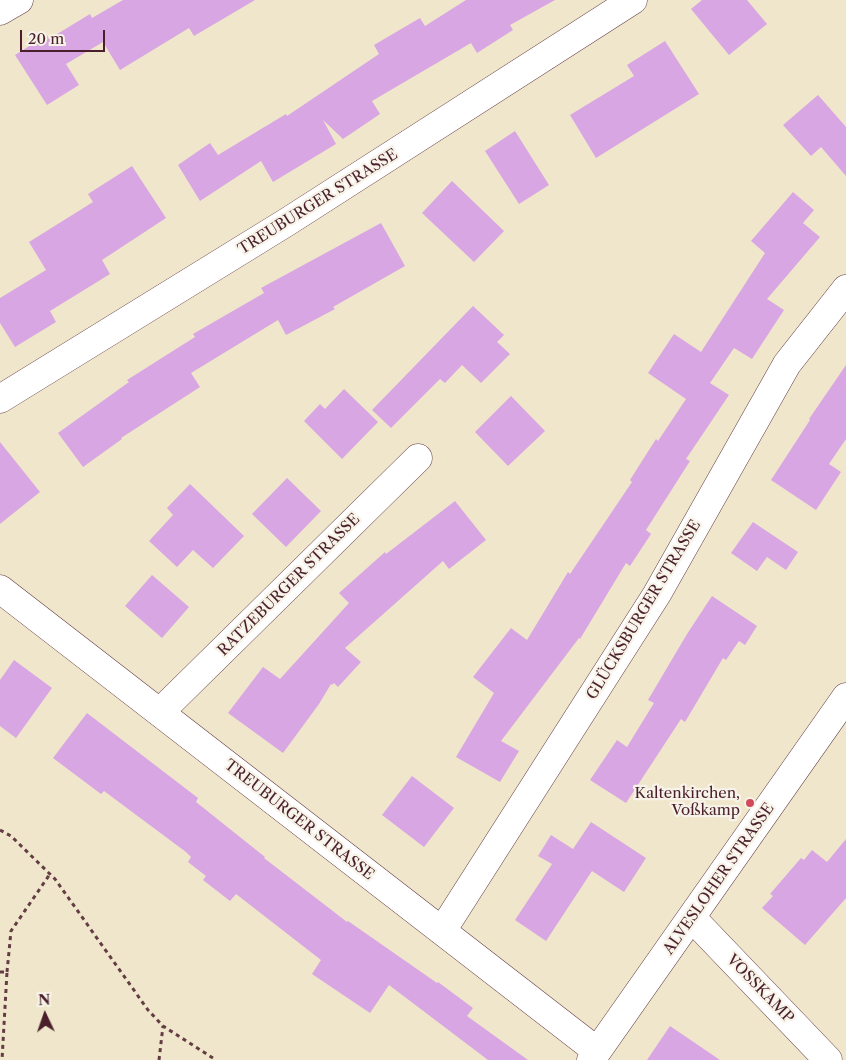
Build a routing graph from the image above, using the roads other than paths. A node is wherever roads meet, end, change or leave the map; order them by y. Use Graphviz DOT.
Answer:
graph roads {
  1 [pos="19,0"];
  2 [pos="632,0"];
  3 [pos="0,11"];
  4 [pos="846,289"];
  5 [pos="0,399"];
  6 [pos="418,458"];
  7 [pos="0,589"];
  8 [pos="846,697"];
  9 [pos="160,712"];
  10 [pos="692,918"];
  11 [pos="442,931"];
  12 [pos="594,1056"];
  13 [pos="828,1060"];
  1 -- 3 [label="street"];
  2 -- 5 [label="street, TREUBURGER STRASSE"];
  4 -- 11 [label="street, GLÜCKSBURGER STRASSE"];
  6 -- 9 [label="street, RATZEBURGER STRASSE"];
  7 -- 9 [label="street, TREUBURGER STRASSE"];
  8 -- 10 [label="street, ALVESLOHER STRASSE"];
  9 -- 11 [label="street, TREUBURGER STRASSE"];
  10 -- 12 [label="street, ALVESLOHER STRASSE"];
  10 -- 13 [label="street, VOSSKAMP"];
  11 -- 12 [label="street, TREUBURGER STRASSE"];
}
